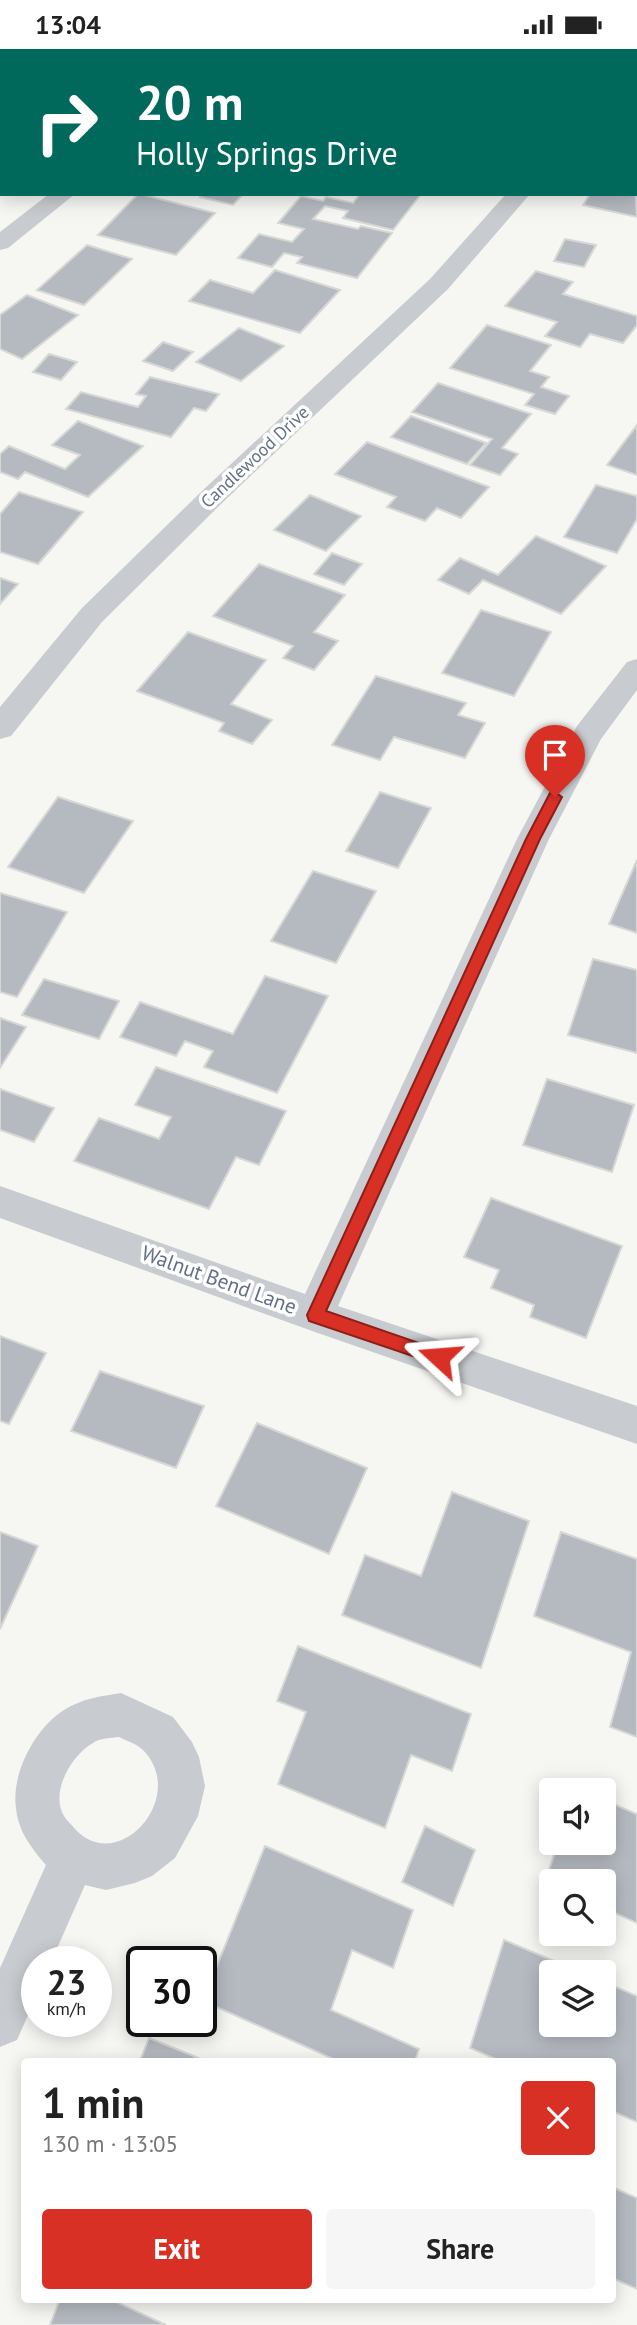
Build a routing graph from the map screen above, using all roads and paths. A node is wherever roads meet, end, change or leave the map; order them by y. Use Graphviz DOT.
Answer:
graph roads {
  1 [pos="61,196"];
  2 [pos="517,196"];
  3 [pos="0,243"];
  4 [pos="637,669"];
  5 [pos="0,728"];
  6 [pos="0,1202"];
  7 [pos="315,1315"];
  8 [pos="637,1425"];
  9 [pos="73,1858"];
  10 [pos="0,2023"];
  1 -- 3 [label="street"];
  2 -- 5 [label="street, Candlewood Drive"];
  4 -- 7 [label="street"];
  6 -- 7 [label="street, Walnut Bend Lane"];
  7 -- 8 [label="street, Walnut Bend Lane"];
  9 -- 10 [label="street"];
}
